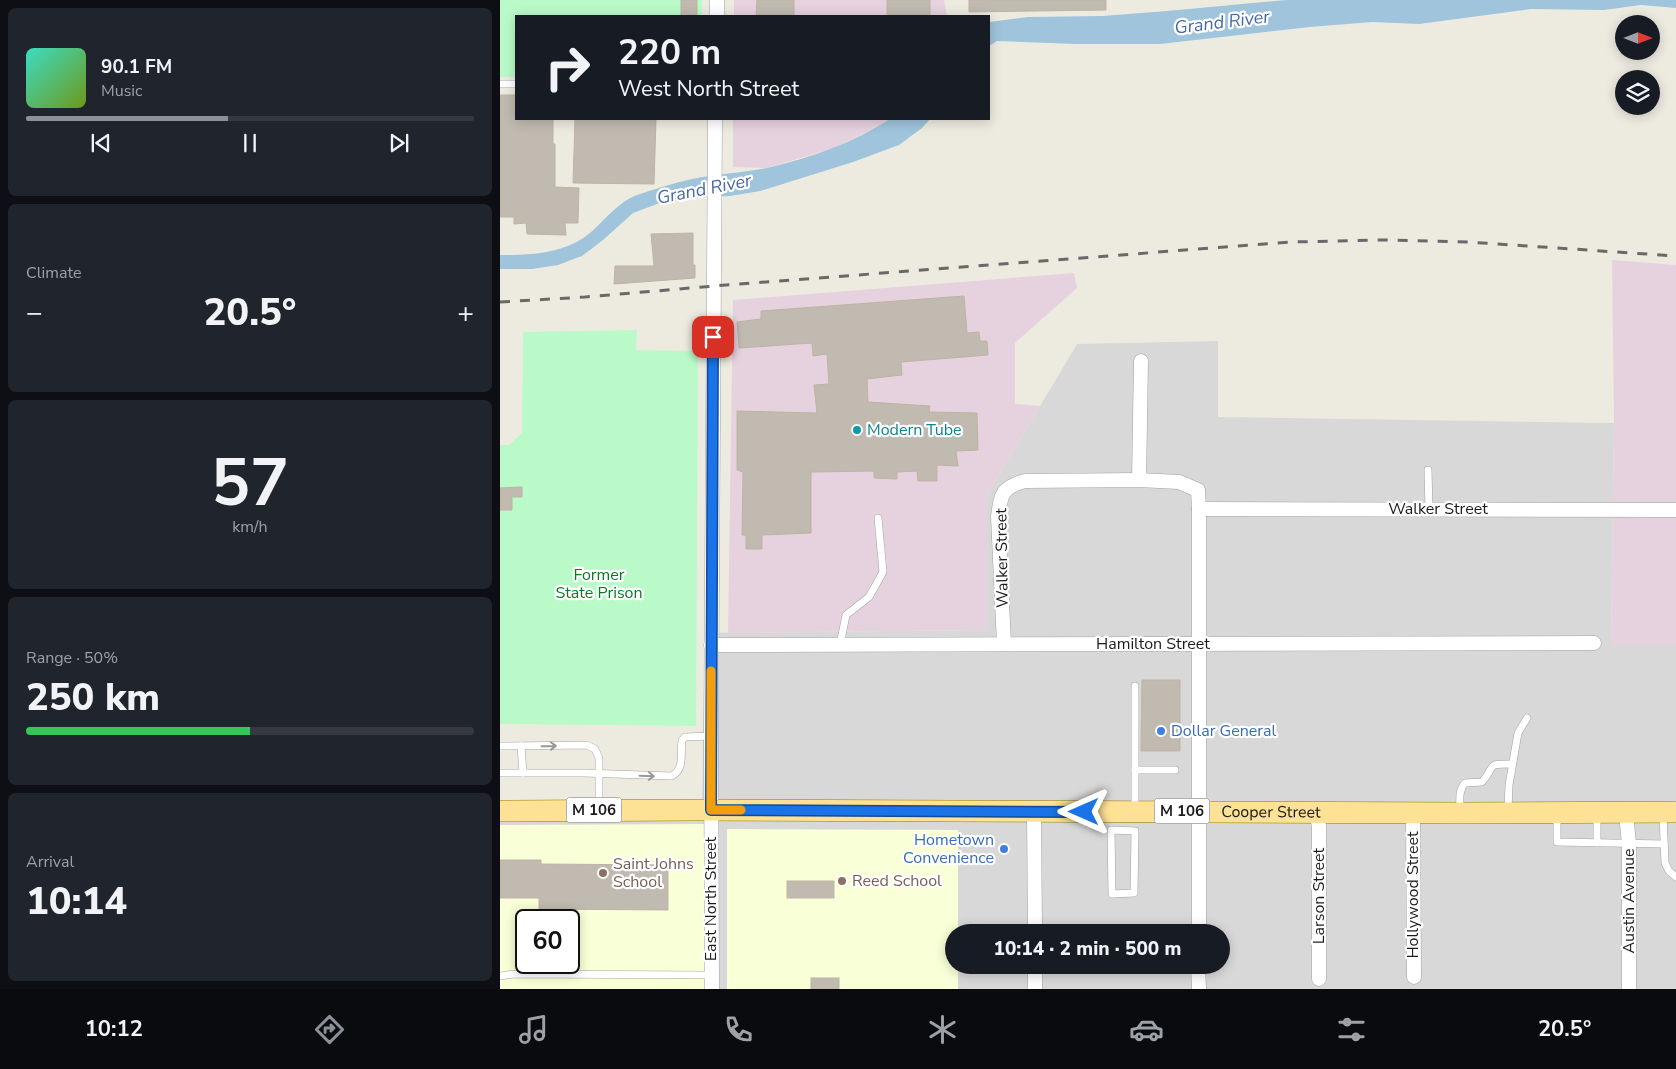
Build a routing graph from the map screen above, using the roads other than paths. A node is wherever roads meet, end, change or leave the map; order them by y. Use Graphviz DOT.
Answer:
graph roads {
  1 [pos="717,0"];
  2 [pos="716,15"];
  3 [pos="500,84"];
  4 [pos="515,84"];
  5 [pos="715,120"];
  6 [pos="1140,360"];
  7 [pos="1428,470"];
  8 [pos="1139,480"];
  9 [pos="1200,509"];
  10 [pos="1429,509"];
  11 [pos="1676,510"];
  12 [pos="878,518"];
  13 [pos="1594,643"];
  14 [pos="840,644"];
  15 [pos="1004,644"];
  16 [pos="1198,644"];
  17 [pos="711,645"];
  18 [pos="1135,686"];
  19 [pos="1527,718"];
  20 [pos="711,736"];
  21 [pos="500,746"];
  22 [pos="521,746"];
  23 [pos="1512,764"];
  24 [pos="1135,770"];
  25 [pos="1175,770"];
  26 [pos="523,773"];
  27 [pos="500,774"];
  28 [pos="599,774"];
  29 [pos="599,810"];
  30 [pos="711,810"];
  31 [pos="500,811"];
  32 [pos="1199,811"];
  33 [pos="1034,812"];
  34 [pos="1316,812"];
  35 [pos="1597,812"];
  36 [pos="1626,812"];
  37 [pos="1670,812"];
  38 [pos="1412,813"];
  39 [pos="1460,813"];
  40 [pos="1508,813"];
  41 [pos="1557,813"];
  42 [pos="1123,818"];
  43 [pos="1598,843"];
  44 [pos="1629,844"];
  45 [pos="1664,844"];
  46 [pos="1676,877"];
  47 [pos="1035,924"];
  48 [pos="1198,924"];
  49 [pos="1035,974"];
  50 [pos="1198,974"];
  51 [pos="500,976"];
  52 [pos="1414,977"];
  53 [pos="1319,979"];
  54 [pos="712,982"];
  55 [pos="1035,989"];
  56 [pos="1198,989"];
  57 [pos="1629,989"];
  1 -- 2 [label="street"];
  3 -- 4 [label="lane"];
  5 -- 17 [label="street, East North Street"];
  6 -- 8 [label="street"];
  7 -- 10 [label="lane"];
  8 -- 9 [label="street, Walker Street"];
  8 -- 15 [label="street, Walker Street"];
  9 -- 10 [label="street, Walker Street"];
  9 -- 16 [label="street"];
  10 -- 11 [label="street, Walker Street"];
  12 -- 14 [label="lane"];
  13 -- 16 [label="street, Hamilton Street"];
  14 -- 15 [label="street, Hamilton Street"];
  14 -- 17 [label="street, Hamilton Street"];
  15 -- 16 [label="street, Hamilton Street"];
  16 -- 32 [label="street"];
  17 -- 20 [label="street, East North Street"];
  18 -- 24 [label="lane"];
  19 -- 23 [label="lane"];
  28 -- 20 [label="lane, one-way"];
  20 -- 30 [label="street, East North Street"];
  21 -- 22 [label="lane"];
  22 -- 26 [label="lane"];
  22 -- 28 [label="lane, one-way"];
  23 -- 39 [label="lane"];
  23 -- 40 [label="lane"];
  24 -- 25 [label="lane"];
  24 -- 42 [label="lane"];
  26 -- 27 [label="lane"];
  26 -- 28 [label="lane"];
  28 -- 29 [label="lane"];
  29 -- 30 [label="main road, Cooper Street / M 106"];
  29 -- 31 [label="main road, M 106"];
  30 -- 33 [label="main road, Cooper Street / M 106"];
  30 -- 54 [label="street, East North Street"];
  32 -- 34 [label="main road, Cooper Street / M 106"];
  32 -- 42 [label="main road, Cooper Street / M 106"];
  32 -- 48 [label="street"];
  33 -- 42 [label="main road, Cooper Street / M 106"];
  33 -- 47 [label="street"];
  34 -- 38 [label="main road, Cooper Street / M 106"];
  34 -- 53 [label="street, Larson Street"];
  35 -- 36 [label="main road, Cooper Street / M 106"];
  35 -- 41 [label="main road, Cooper Street / M 106"];
  35 -- 43 [label="lane"];
  36 -- 37 [label="main road, Cooper Street / M 106"];
  36 -- 44 [label="street, Austin Avenue"];
  37 -- 45 [label="lane"];
  38 -- 39 [label="main road, Cooper Street / M 106"];
  38 -- 52 [label="street, Hollywood Street"];
  39 -- 40 [label="main road, Cooper Street / M 106"];
  40 -- 41 [label="main road, Cooper Street / M 106"];
  41 -- 43 [label="lane"];
  42 -- 42 [label="lane"];
  43 -- 44 [label="lane"];
  44 -- 45 [label="lane"];
  44 -- 57 [label="street, Austin Avenue"];
  45 -- 46 [label="lane"];
  49 -- 55 [label="street"];
  50 -- 56 [label="street"];
  51 -- 54 [label="lane"];
}
